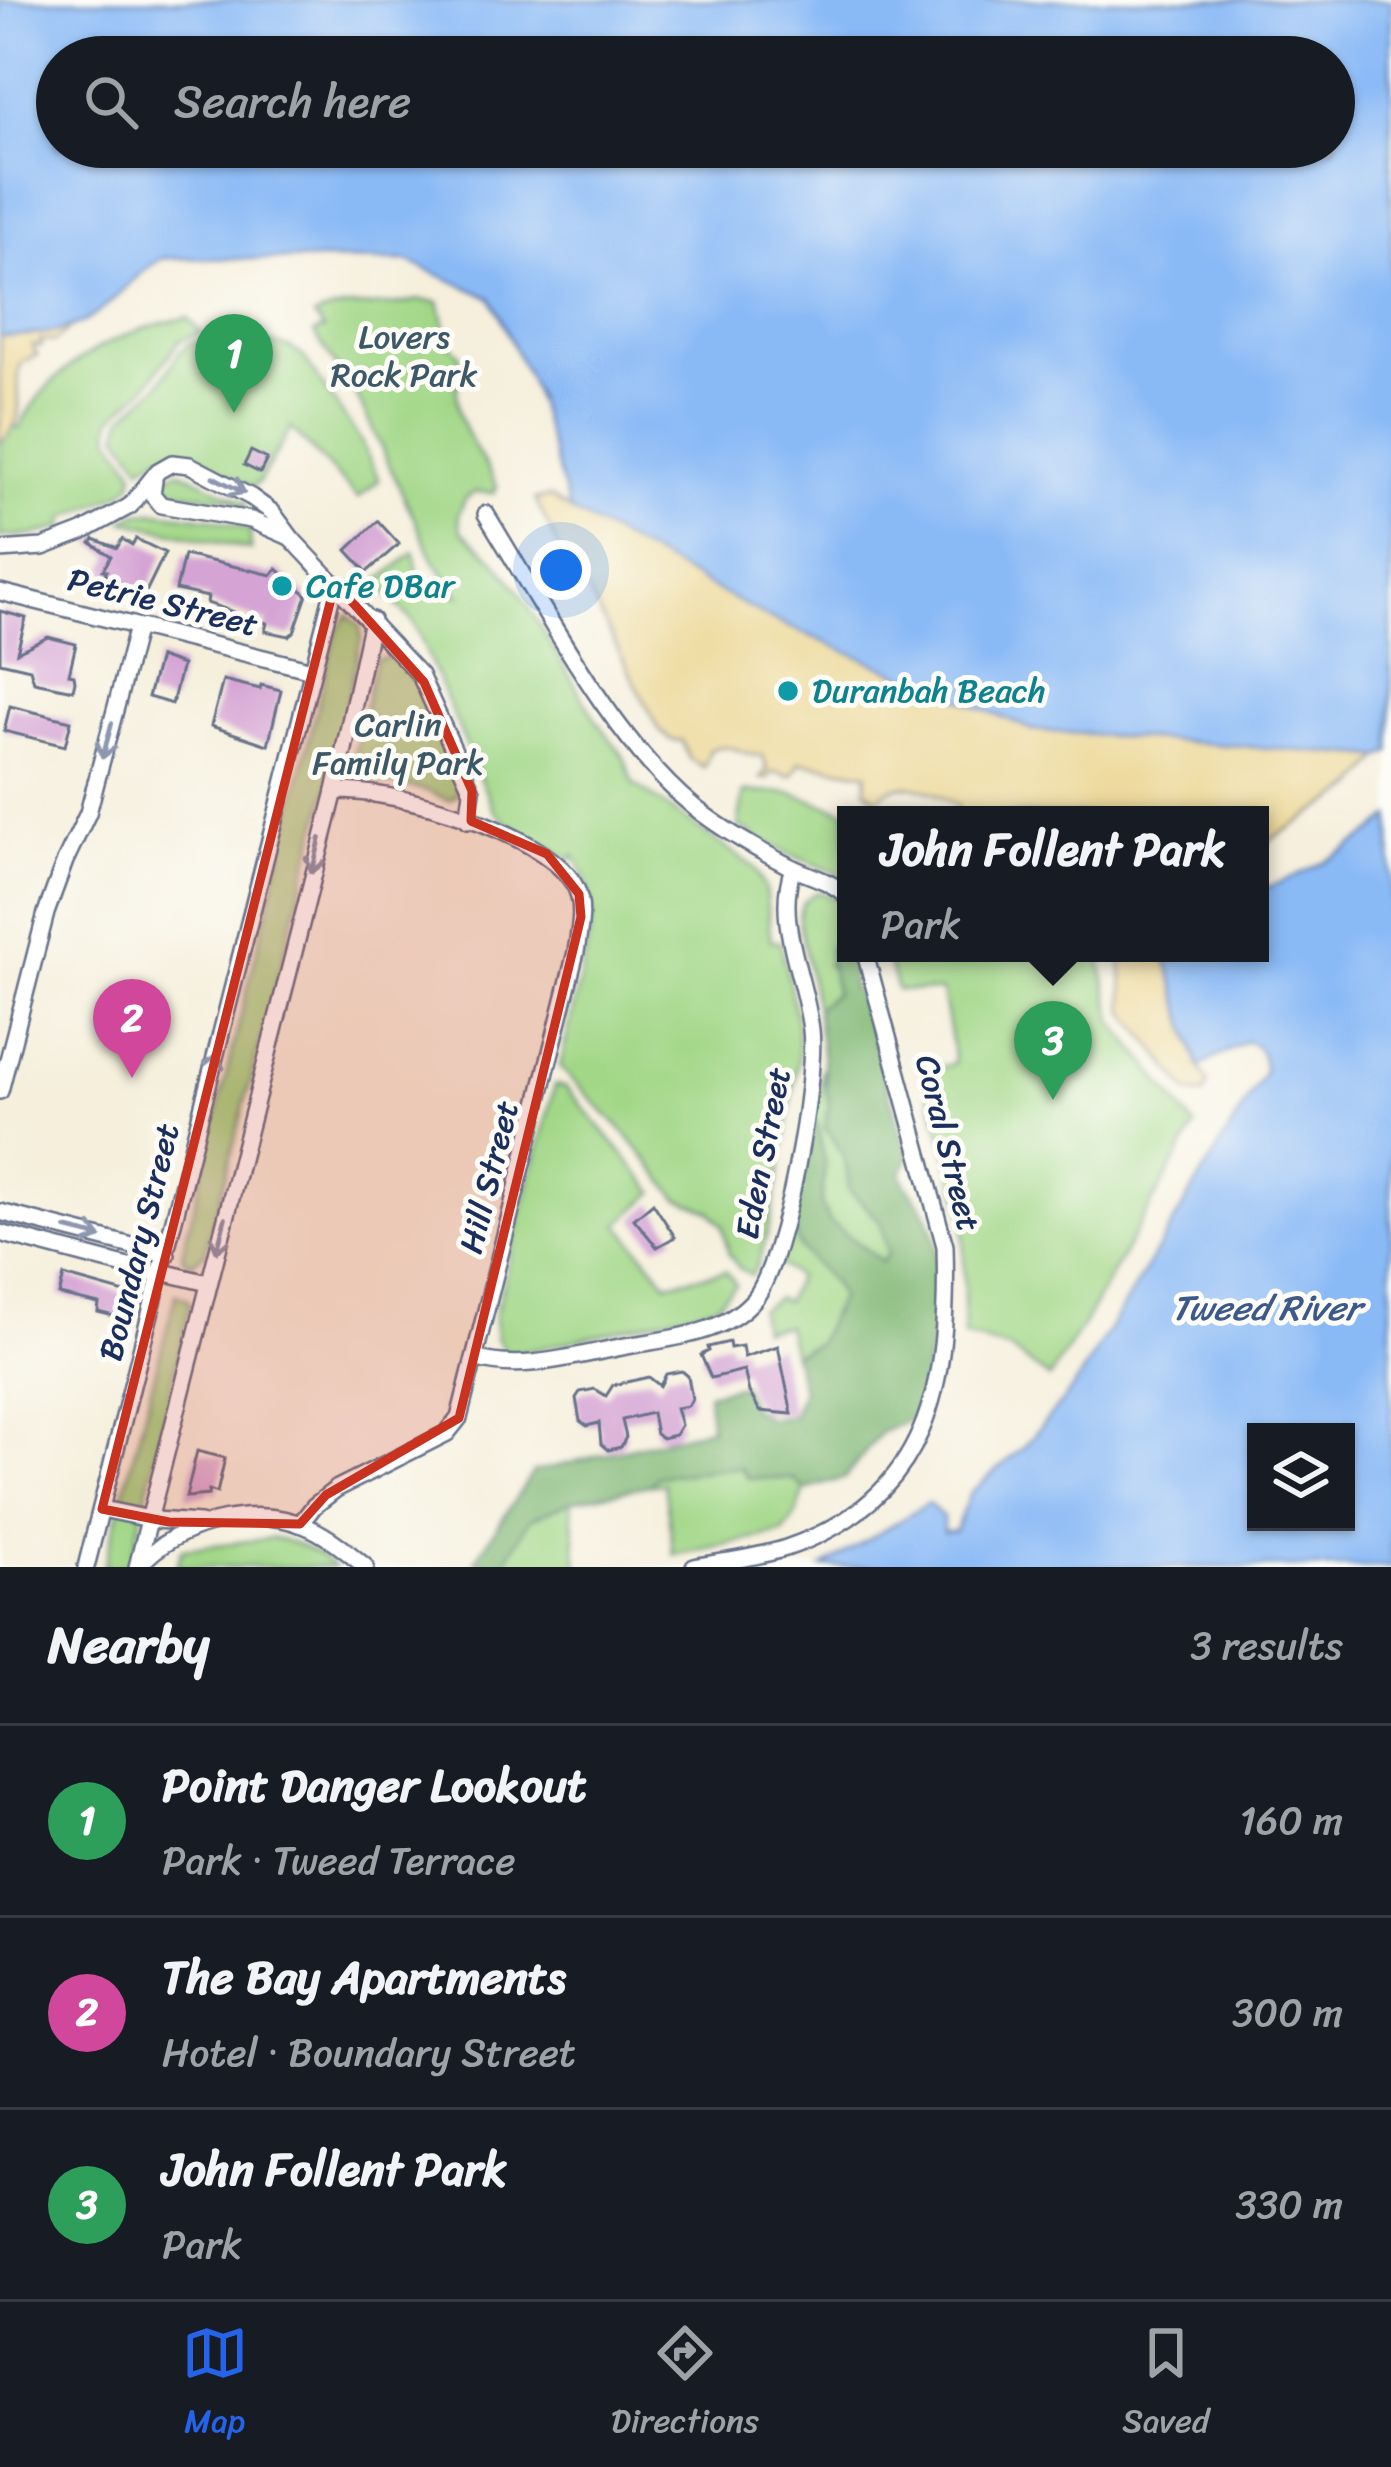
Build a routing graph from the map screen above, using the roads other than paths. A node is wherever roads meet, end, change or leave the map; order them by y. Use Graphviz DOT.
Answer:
graph roads {
  1 [pos="155,476"];
  2 [pos="262,503"];
  3 [pos="163,506"];
  4 [pos="127,508"];
  5 [pos="486,514"];
  6 [pos="255,521"];
  7 [pos="292,539"];
  8 [pos="0,550"];
  9 [pos="335,583"];
  10 [pos="0,592"];
  11 [pos="372,620"];
  12 [pos="137,627"];
  13 [pos="312,670"];
  14 [pos="335,791"];
  15 [pos="468,820"];
  16 [pos="793,868"];
  17 [pos="837,889"];
  18 [pos="867,962"];
  19 [pos="0,1091"];
  20 [pos="0,1212"];
  21 [pos="0,1234"];
  22 [pos="167,1255"];
  23 [pos="162,1274"];
  24 [pos="208,1283"];
  25 [pos="475,1358"];
  26 [pos="102,1509"];
  27 [pos="149,1519"];
  28 [pos="214,1523"];
  29 [pos="300,1524"];
  30 [pos="86,1567"];
  31 [pos="137,1567"];
  32 [pos="366,1567"];
  33 [pos="694,1567"];
  1 -- 2 [label="street, one-way"];
  1 -- 3 [label="street"];
  1 -- 4 [label="street"];
  2 -- 6 [label="street"];
  2 -- 7 [label="street"];
  3 -- 4 [label="street"];
  3 -- 6 [label="street"];
  4 -- 8 [label="street"];
  5 -- 16 [label="street"];
  6 -- 7 [label="street"];
  7 -- 9 [label="street"];
  9 -- 11 [label="street"];
  9 -- 13 [label="street, Boundary Street"];
  10 -- 12 [label="street, Petrie Street"];
  11 -- 14 [label="street"];
  11 -- 15 [label="street"];
  12 -- 13 [label="street, Petrie Street"];
  12 -- 19 [label="street, one-way"];
  22 -- 13 [label="street, Boundary Street, one-way"];
  14 -- 15 [label="street, Hill Street"];
  14 -- 24 [label="street, one-way"];
  15 -- 25 [label="street, Hill Street"];
  16 -- 17 [label="street"];
  16 -- 25 [label="street, Eden Street"];
  18 -- 33 [label="street, Coral Street"];
  20 -- 22 [label="street, one-way"];
  21 -- 23 [label="street"];
  22 -- 23 [label="street, Boundary Street"];
  23 -- 24 [label="street"];
  23 -- 26 [label="street, Boundary Street"];
  24 -- 27 [label="street"];
  25 -- 29 [label="street, Hill Street"];
  26 -- 27 [label="street"];
  26 -- 30 [label="street, Boundary Street"];
  27 -- 28 [label="street"];
  27 -- 31 [label="street"];
  28 -- 29 [label="street"];
  28 -- 31 [label="street"];
  29 -- 32 [label="street"];
}
